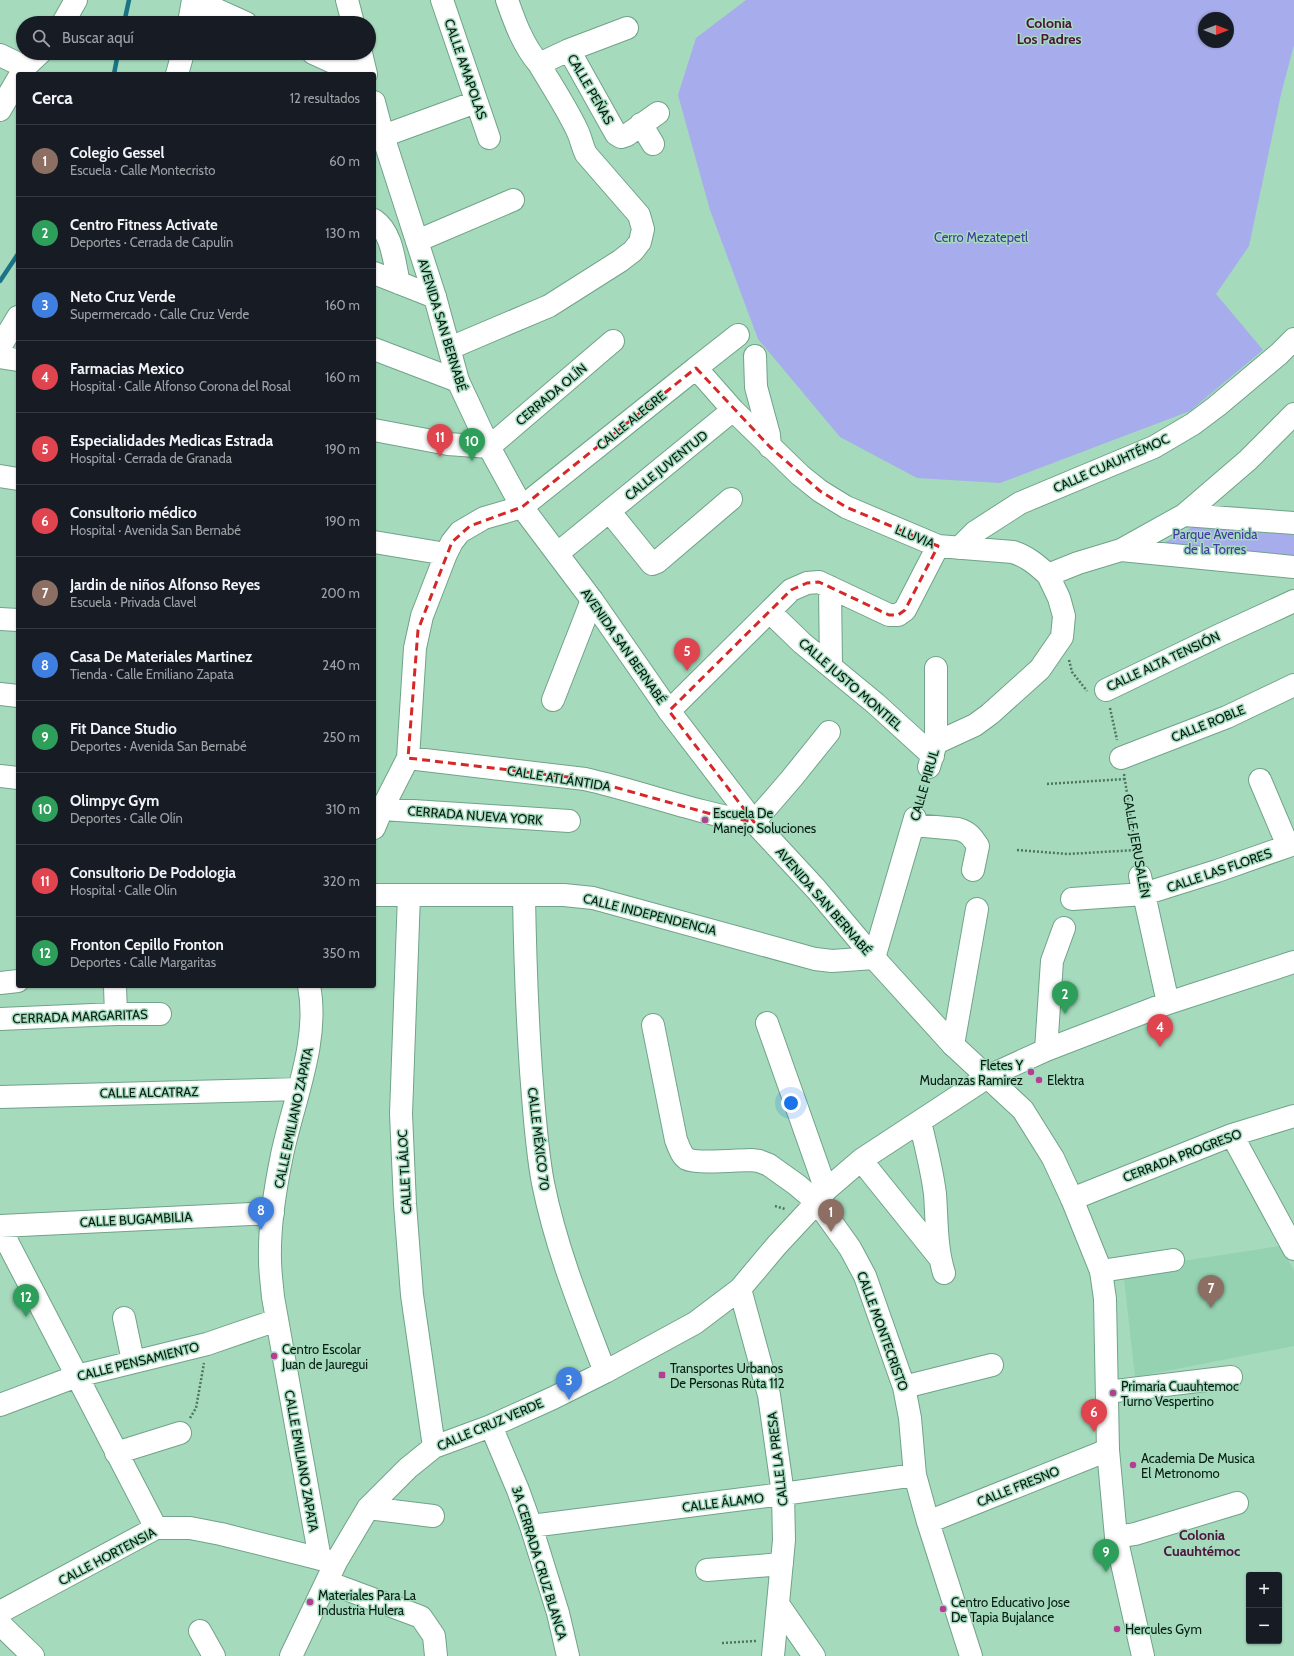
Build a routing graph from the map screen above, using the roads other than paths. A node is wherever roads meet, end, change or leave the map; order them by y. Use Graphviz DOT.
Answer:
graph roads {
  1 [pos="76,0"];
  2 [pos="194,0"];
  3 [pos="442,0"];
  4 [pos="507,0"];
  5 [pos="67,16"];
  6 [pos="191,16"];
  7 [pos="230,16"];
  8 [pos="627,28"];
  9 [pos="568,50"];
  10 [pos="0,55"];
  11 [pos="182,60"];
  12 [pos="328,60"];
  13 [pos="363,60"];
  14 [pos="539,64"];
  15 [pos="26,68"];
  16 [pos="178,72"];
  17 [pos="355,72"];
  18 [pos="366,72"];
  19 [pos="16,84"];
  20 [pos="476,102"];
  21 [pos="0,110"];
  22 [pos="376,110"];
  23 [pos="383,136"];
  24 [pos="489,138"];
  25 [pos="653,144"];
  26 [pos="513,200"];
  27 [pos="376,222"];
  28 [pos="417,241"];
  29 [pos="376,274"];
  30 [pos="399,282"];
  31 [pos="435,297"];
  32 [pos="16,320"];
  33 [pos="738,335"];
  34 [pos="1294,340"];
  35 [pos="613,341"];
  36 [pos="0,347"];
  37 [pos="450,348"];
  38 [pos="376,350"];
  39 [pos="755,356"];
  40 [pos="0,357"];
  41 [pos="16,360"];
  42 [pos="696,368"];
  43 [pos="458,381"];
  44 [pos="734,410"];
  45 [pos="1294,414"];
  46 [pos="376,430"];
  47 [pos="489,447"];
  48 [pos="770,447"];
  49 [pos="0,476"];
  50 [pos="16,479"];
  51 [pos="731,499"];
  52 [pos="522,507"];
  53 [pos="609,511"];
  54 [pos="1184,515"];
  55 [pos="1294,523"];
  56 [pos="376,542"];
  57 [pos="949,547"];
  58 [pos="1120,550"];
  59 [pos="558,553"];
  60 [pos="446,554"];
  61 [pos="1294,567"];
  62 [pos="1048,575"];
  63 [pos="830,587"];
  64 [pos="592,600"];
  65 [pos="1294,601"];
  66 [pos="770,612"];
  67 [pos="0,619"];
  68 [pos="16,620"];
  69 [pos="831,667"];
  70 [pos="936,668"];
  71 [pos="1294,685"];
  72 [pos="1106,690"];
  73 [pos="0,694"];
  74 [pos="16,696"];
  75 [pos="552,700"];
  76 [pos="669,711"];
  77 [pos="828,732"];
  78 [pos="933,755"];
  79 [pos="408,758"];
  80 [pos="1123,768"];
  81 [pos="0,776"];
  82 [pos="16,778"];
  83 [pos="1260,780"];
  84 [pos="378,818"];
  85 [pos="569,821"];
  86 [pos="754,822"];
  87 [pos="1291,845"];
  88 [pos="973,870"];
  89 [pos="1142,885"];
  90 [pos="376,895"];
  91 [pos="409,895"];
  92 [pos="524,896"];
  93 [pos="1072,899"];
  94 [pos="977,909"];
  95 [pos="1064,928"];
  96 [pos="874,958"];
  97 [pos="1294,962"];
  98 [pos="16,981"];
  99 [pos="0,983"];
  100 [pos="115,988"];
  101 [pos="309,988"];
  102 [pos="1168,1003"];
  103 [pos="116,1014"];
  104 [pos="160,1014"];
  105 [pos="0,1019"];
  106 [pos="767,1023"];
  107 [pos="653,1025"];
  108 [pos="953,1045"];
  109 [pos="1046,1050"];
  110 [pos="989,1076"];
  111 [pos="299,1089"];
  112 [pos="0,1096"];
  113 [pos="1294,1116"];
  114 [pos="920,1122"];
  115 [pos="1232,1135"];
  116 [pos="861,1160"];
  117 [pos="822,1196"];
  118 [pos="1072,1199"];
  119 [pos="273,1213"];
  120 [pos="0,1227"];
  121 [pos="1294,1249"];
  122 [pos="1173,1260"];
  123 [pos="1101,1271"];
  124 [pos="740,1289"];
  125 [pos="124,1318"];
  126 [pos="277,1320"];
  127 [pos="133,1361"];
  128 [pos="992,1365"];
  129 [pos="605,1372"];
  130 [pos="76,1376"];
  131 [pos="1231,1377"];
  132 [pos="904,1387"];
  133 [pos="1107,1392"];
  134 [pos="0,1405"];
  135 [pos="491,1426"];
  136 [pos="180,1433"];
  137 [pos="434,1447"];
  138 [pos="1108,1450"];
  139 [pos="116,1453"];
  140 [pos="915,1475"];
  141 [pos="783,1494"];
  142 [pos="1237,1503"];
  143 [pos="368,1508"];
  144 [pos="433,1516"];
  145 [pos="928,1522"];
  146 [pos="531,1526"];
  147 [pos="156,1528"];
  148 [pos="1116,1537"];
  149 [pos="328,1561"];
  150 [pos="782,1564"];
  151 [pos="707,1570"];
  152 [pos="327,1582"];
  153 [pos="778,1604"];
  154 [pos="0,1612"];
  155 [pos="0,1624"];
  156 [pos="200,1631"];
  157 [pos="774,1648"];
  158 [pos="33,1656"];
  159 [pos="214,1656"];
  160 [pos="291,1656"];
  161 [pos="436,1656"];
  162 [pos="568,1656"];
  163 [pos="814,1656"];
  164 [pos="971,1656"];
  165 [pos="1143,1656"];
  1 -- 5 [label="street"];
  2 -- 6 [label="street"];
  2 -- 7 [label="street"];
  3 -- 20 [label="street, CALLE AMAPOLAS"];
  4 -- 14 [label="street"];
  8 -- 9 [label="street"];
  9 -- 14 [label="street, CALLE PEÑAS"];
  9 -- 25 [label="street, CALLE PEÑAS"];
  10 -- 15 [label="street"];
  11 -- 16 [label="street"];
  12 -- 17 [label="street"];
  13 -- 18 [label="street"];
  14 -- 37 [label="street"];
  19 -- 21 [label="street"];
  20 -- 23 [label="street"];
  20 -- 24 [label="street, CALLE AMAPOLAS"];
  22 -- 23 [label="street, AVENIDA SAN BERNABÉ"];
  23 -- 28 [label="street, AVENIDA SAN BERNABÉ"];
  26 -- 28 [label="street"];
  27 -- 30 [label="street"];
  28 -- 31 [label="street, AVENIDA SAN BERNABÉ"];
  29 -- 30 [label="street"];
  30 -- 31 [label="street"];
  31 -- 37 [label="street, AVENIDA SAN BERNABÉ"];
  32 -- 36 [label="street"];
  33 -- 42 [label="street, CALLE ALEGRE"];
  34 -- 57 [label="street, CALLE CUAUHTÉMOC"];
  35 -- 47 [label="street, CERRADA OLÍN"];
  37 -- 43 [label="street, AVENIDA SAN BERNABÉ"];
  38 -- 43 [label="street"];
  39 -- 48 [label="street"];
  40 -- 41 [label="street"];
  42 -- 44 [label="street"];
  42 -- 52 [label="street, CALLE ALEGRE"];
  43 -- 47 [label="street, AVENIDA SAN BERNABÉ"];
  44 -- 48 [label="street"];
  44 -- 53 [label="street, CALLE JUVENTUD"];
  45 -- 54 [label="street"];
  46 -- 47 [label="street"];
  47 -- 52 [label="street, AVENIDA SAN BERNABÉ"];
  48 -- 57 [label="street, LLUVIA"];
  49 -- 50 [label="street"];
  51 -- 53 [label="street"];
  52 -- 59 [label="street, AVENIDA SAN BERNABÉ"];
  52 -- 60 [label="street"];
  53 -- 59 [label="street, CALLE JUVENTUD"];
  54 -- 55 [label="street"];
  54 -- 58 [label="street"];
  56 -- 60 [label="street"];
  57 -- 62 [label="street, LLUVIA"];
  57 -- 63 [label="street, CALLE CUAUHTÉMOC"];
  58 -- 61 [label="street"];
  58 -- 62 [label="street"];
  59 -- 64 [label="street, AVENIDA SAN BERNABÉ"];
  60 -- 79 [label="street"];
  62 -- 78 [label="street, CALLE PIRUL"];
  63 -- 66 [label="street, CALLE CUAUHTÉMOC"];
  63 -- 69 [label="street"];
  64 -- 75 [label="street"];
  64 -- 76 [label="street, AVENIDA SAN BERNABÉ"];
  65 -- 72 [label="street, CALLE ALTA TENSIÓN"];
  66 -- 69 [label="street, CALLE JUSTO MONTIEL"];
  66 -- 76 [label="street"];
  67 -- 68 [label="street"];
  69 -- 78 [label="street, CALLE JUSTO MONTIEL"];
  70 -- 78 [label="street"];
  71 -- 80 [label="street, CALLE ROBLE"];
  73 -- 74 [label="street"];
  76 -- 86 [label="street, AVENIDA SAN BERNABÉ"];
  77 -- 86 [label="street"];
  79 -- 84 [label="street"];
  79 -- 86 [label="street, CALLE ATLÁNTIDA"];
  81 -- 82 [label="street"];
  83 -- 87 [label="street"];
  84 -- 85 [label="street, CERRADA NUEVA YORK"];
  86 -- 96 [label="street, AVENIDA SAN BERNABÉ"];
  87 -- 89 [label="street, CALLE LAS FLORES"];
  88 -- 96 [label="street, CALLE PIRUL"];
  89 -- 93 [label="street, CALLE LAS FLORES"];
  89 -- 102 [label="street, CALLE JERUSALÉN"];
  90 -- 91 [label="street, CALLE INDEPENDENCIA"];
  91 -- 92 [label="street, CALLE INDEPENDENCIA"];
  91 -- 137 [label="street, CALLE TLÁLOC"];
  92 -- 96 [label="street, CALLE INDEPENDENCIA"];
  92 -- 129 [label="street, CALLE MÉXICO 70"];
  94 -- 108 [label="street"];
  95 -- 109 [label="street"];
  96 -- 108 [label="street, AVENIDA SAN BERNABÉ"];
  97 -- 102 [label="street, CALLE CRUZ VERDE"];
  98 -- 99 [label="street"];
  100 -- 103 [label="street"];
  101 -- 111 [label="street, CALLE EMILIANO ZAPATA"];
  102 -- 109 [label="street, CALLE CRUZ VERDE"];
  103 -- 104 [label="street, CERRADA MARGARITAS"];
  103 -- 105 [label="street, CERRADA MARGARITAS"];
  106 -- 117 [label="street"];
  107 -- 117 [label="street"];
  108 -- 110 [label="street, AVENIDA SAN BERNABÉ"];
  109 -- 110 [label="street, CALLE CRUZ VERDE"];
  110 -- 114 [label="street, CALLE CRUZ VERDE"];
  110 -- 118 [label="street, AVENIDA SAN BERNABÉ"];
  111 -- 112 [label="street, CALLE ALCATRAZ"];
  111 -- 119 [label="street, CALLE EMILIANO ZAPATA"];
  113 -- 115 [label="street, CERRADA PROGRESO"];
  114 -- 116 [label="street, CALLE CRUZ VERDE"];
  114 -- 116 [label="street"];
  115 -- 118 [label="street, CERRADA PROGRESO"];
  115 -- 121 [label="street"];
  116 -- 117 [label="street, CALLE CRUZ VERDE"];
  117 -- 124 [label="street, CALLE CRUZ VERDE"];
  117 -- 132 [label="street, CALLE MONTECRISTO"];
  118 -- 123 [label="street, AVENIDA SAN BERNABÉ"];
  119 -- 120 [label="street, CALLE BUGAMBILIA"];
  119 -- 126 [label="street, CALLE EMILIANO ZAPATA"];
  120 -- 130 [label="street"];
  122 -- 123 [label="street"];
  123 -- 133 [label="street, AVENIDA SAN BERNABÉ"];
  124 -- 129 [label="street, CALLE CRUZ VERDE"];
  124 -- 141 [label="street, CALLE LA PRESA"];
  125 -- 127 [label="street"];
  126 -- 127 [label="street, CALLE PENSAMIENTO"];
  126 -- 149 [label="street, CALLE EMILIANO ZAPATA"];
  127 -- 130 [label="street, CALLE PENSAMIENTO"];
  128 -- 132 [label="street"];
  129 -- 135 [label="street, CALLE CRUZ VERDE"];
  130 -- 134 [label="street, CALLE PENSAMIENTO"];
  130 -- 139 [label="street"];
  131 -- 133 [label="street"];
  132 -- 140 [label="street, CALLE MONTECRISTO"];
  133 -- 138 [label="street, AVENIDA SAN BERNABÉ"];
  135 -- 137 [label="street, CALLE CRUZ VERDE"];
  135 -- 146 [label="street, 3A CERRADA CRUZ BLANCA"];
  136 -- 139 [label="street"];
  137 -- 143 [label="street, CALLE CRUZ VERDE"];
  138 -- 145 [label="street, CALLE FRESNO"];
  138 -- 148 [label="street, AVENIDA SAN BERNABÉ"];
  139 -- 147 [label="street"];
  140 -- 141 [label="street, CALLE ÁLAMO"];
  140 -- 145 [label="street, CALLE MONTECRISTO"];
  141 -- 146 [label="street, CALLE ÁLAMO"];
  141 -- 150 [label="street, CALLE LA PRESA"];
  142 -- 148 [label="street"];
  143 -- 144 [label="street"];
  143 -- 149 [label="street, CALLE CRUZ VERDE"];
  145 -- 164 [label="street, CALLE MONTECRISTO"];
  146 -- 162 [label="street, 3A CERRADA CRUZ BLANCA"];
  147 -- 149 [label="street, CALLE HORTENSIA"];
  147 -- 154 [label="street, CALLE HORTENSIA"];
  148 -- 165 [label="street, AVENIDA SAN BERNABÉ"];
  149 -- 152 [label="street, CALLE CRUZ VERDE"];
  150 -- 151 [label="street"];
  150 -- 153 [label="street, CALLE LA PRESA"];
  152 -- 160 [label="street, CALLE CRUZ VERDE"];
  152 -- 161 [label="street"];
  153 -- 157 [label="street, CALLE LA PRESA"];
  153 -- 163 [label="street"];
  155 -- 158 [label="street"];
  156 -- 159 [label="street"];
}
